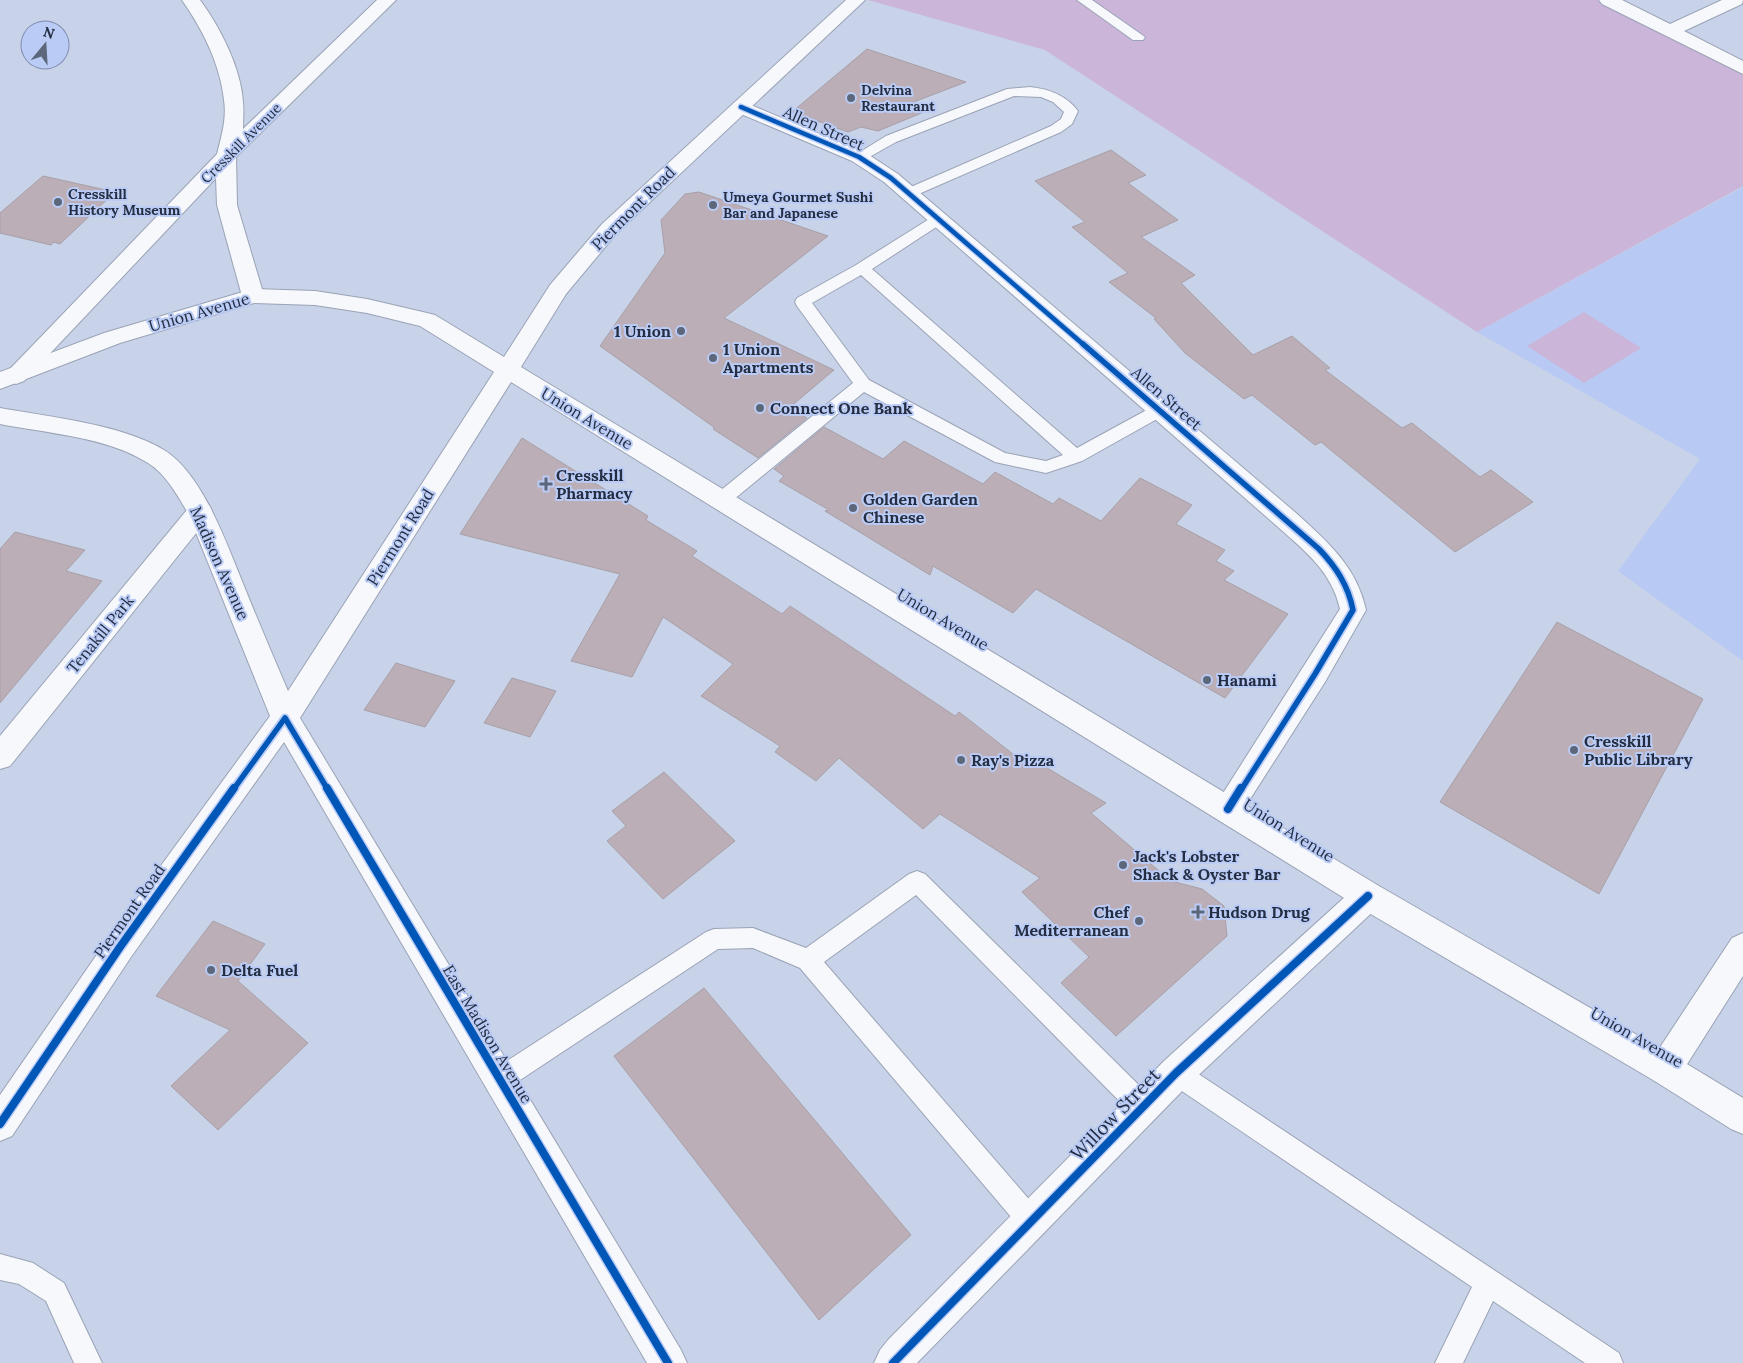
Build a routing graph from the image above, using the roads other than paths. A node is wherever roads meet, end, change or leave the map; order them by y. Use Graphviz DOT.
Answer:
graph roads {
  1 [pos="191,0"];
  2 [pos="387,0"];
  3 [pos="856,0"];
  4 [pos="1083,0"];
  5 [pos="1608,0"];
  6 [pos="1736,0"];
  7 [pos="1670,31"];
  8 [pos="1138,37"];
  9 [pos="1743,68"];
  10 [pos="741,107"];
  11 [pos="226,156"];
  12 [pos="859,156"];
  13 [pos="909,193"];
  14 [pos="939,219"];
  15 [pos="862,268"];
  16 [pos="253,296"];
  17 [pos="506,369"];
  18 [pos="8,378"];
  19 [pos="863,384"];
  20 [pos="1160,410"];
  21 [pos="0,416"];
  22 [pos="1076,456"];
  23 [pos="721,500"];
  24 [pos="200,511"];
  25 [pos="285,718"];
  26 [pos="1,756"];
  27 [pos="1228,809"];
  28 [pos="1368,896"];
  29 [pos="1743,948"];
  30 [pos="808,960"];
  31 [pos="1665,1069"];
  32 [pos="1176,1073"];
  33 [pos="499,1080"];
  34 [pos="1143,1107"];
  35 [pos="1743,1117"];
  36 [pos="0,1124"];
  37 [pos="1031,1221"];
  38 [pos="0,1267"];
  39 [pos="1488,1282"];
  40 [pos="88,1363"];
  41 [pos="668,1363"];
  42 [pos="893,1363"];
  43 [pos="1448,1363"];
  44 [pos="1609,1363"];
  1 -- 11 [label="street"];
  2 -- 11 [label="street, Cresskill Avenue"];
  3 -- 10 [label="street, Piermont Road"];
  4 -- 8 [label="lane"];
  5 -- 7 [label="street"];
  6 -- 7 [label="street"];
  7 -- 9 [label="street"];
  10 -- 12 [label="street, Allen Street"];
  10 -- 17 [label="street, Piermont Road"];
  11 -- 16 [label="street"];
  11 -- 18 [label="street, Cresskill Avenue"];
  12 -- 13 [label="street, Allen Street"];
  12 -- 13 [label="lane"];
  13 -- 14 [label="street, Allen Street"];
  14 -- 15 [label="lane"];
  14 -- 20 [label="street, Allen Street"];
  15 -- 19 [label="lane"];
  15 -- 22 [label="lane"];
  16 -- 17 [label="street, Union Avenue"];
  16 -- 18 [label="street, Union Avenue"];
  17 -- 23 [label="street, Union Avenue"];
  17 -- 25 [label="street, Piermont Road"];
  19 -- 22 [label="lane"];
  19 -- 23 [label="lane"];
  20 -- 22 [label="lane"];
  20 -- 27 [label="street, Allen Street"];
  21 -- 24 [label="street, Madison Avenue"];
  23 -- 27 [label="street, Union Avenue"];
  24 -- 25 [label="street, Madison Avenue"];
  24 -- 26 [label="street, Tenakill Park"];
  25 -- 33 [label="street, East Madison Avenue"];
  25 -- 36 [label="street, Piermont Road"];
  27 -- 28 [label="street, Union Avenue"];
  28 -- 31 [label="street, Union Avenue"];
  28 -- 32 [label="street, Willow Street"];
  29 -- 31 [label="street"];
  30 -- 33 [label="lane"];
  30 -- 34 [label="lane"];
  30 -- 37 [label="lane"];
  31 -- 35 [label="street, Union Avenue"];
  32 -- 34 [label="street, Willow Street"];
  32 -- 39 [label="lane"];
  33 -- 41 [label="street, East Madison Avenue"];
  34 -- 37 [label="street, Willow Street"];
  37 -- 42 [label="street, Willow Street"];
  38 -- 40 [label="lane"];
  39 -- 43 [label="lane"];
  39 -- 44 [label="lane"];
}
